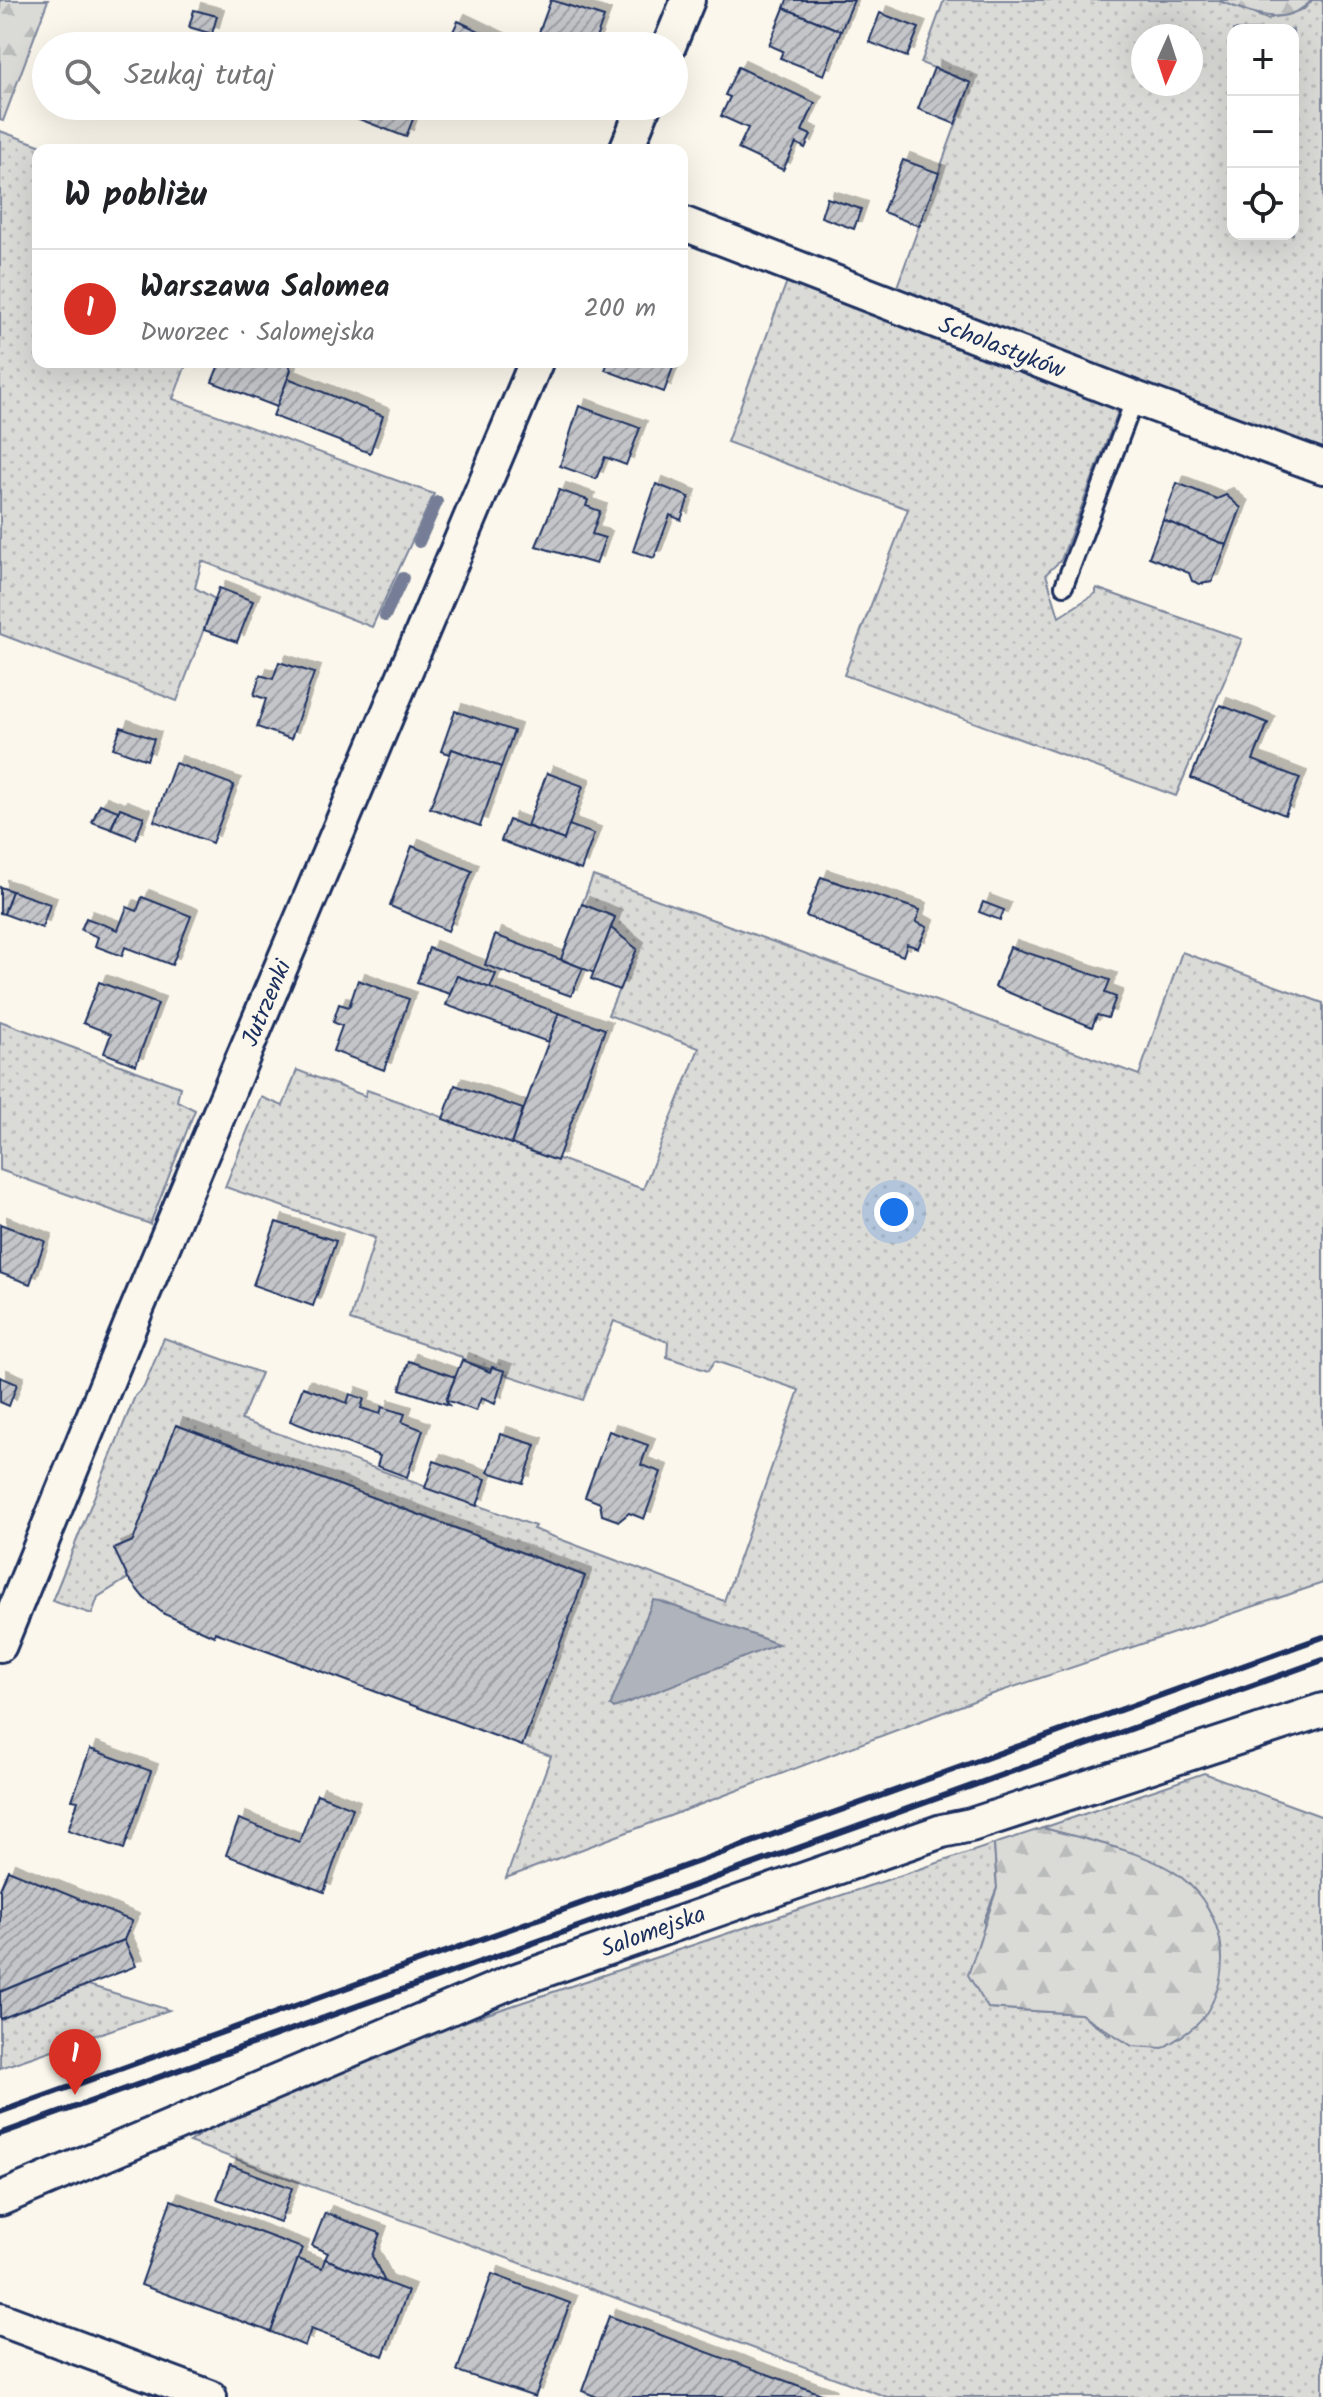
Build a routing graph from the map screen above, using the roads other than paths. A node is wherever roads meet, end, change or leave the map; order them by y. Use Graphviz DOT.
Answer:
graph roads {
  1 [pos="688,0"];
  2 [pos="675,32"];
  3 [pos="638,120"];
  4 [pos="628,144"];
  5 [pos="688,225"];
  6 [pos="533,368"];
  7 [pos="1135,398"];
  8 [pos="1323,467"];
  9 [pos="1064,586"];
  10 [pos="0,1645"];
  11 [pos="1323,1710"];
  12 [pos="0,2199"];
  13 [pos="0,2319"];
  14 [pos="210,2397"];
  1 -- 2 [label="street"];
  3 -- 4 [label="street"];
  5 -- 7 [label="street, Scholastyków"];
  6 -- 10 [label="street, Jutrzenki"];
  7 -- 8 [label="street, Scholastyków"];
  7 -- 9 [label="lane"];
  11 -- 12 [label="street, Salomejska"];
  13 -- 14 [label="street"];
}
